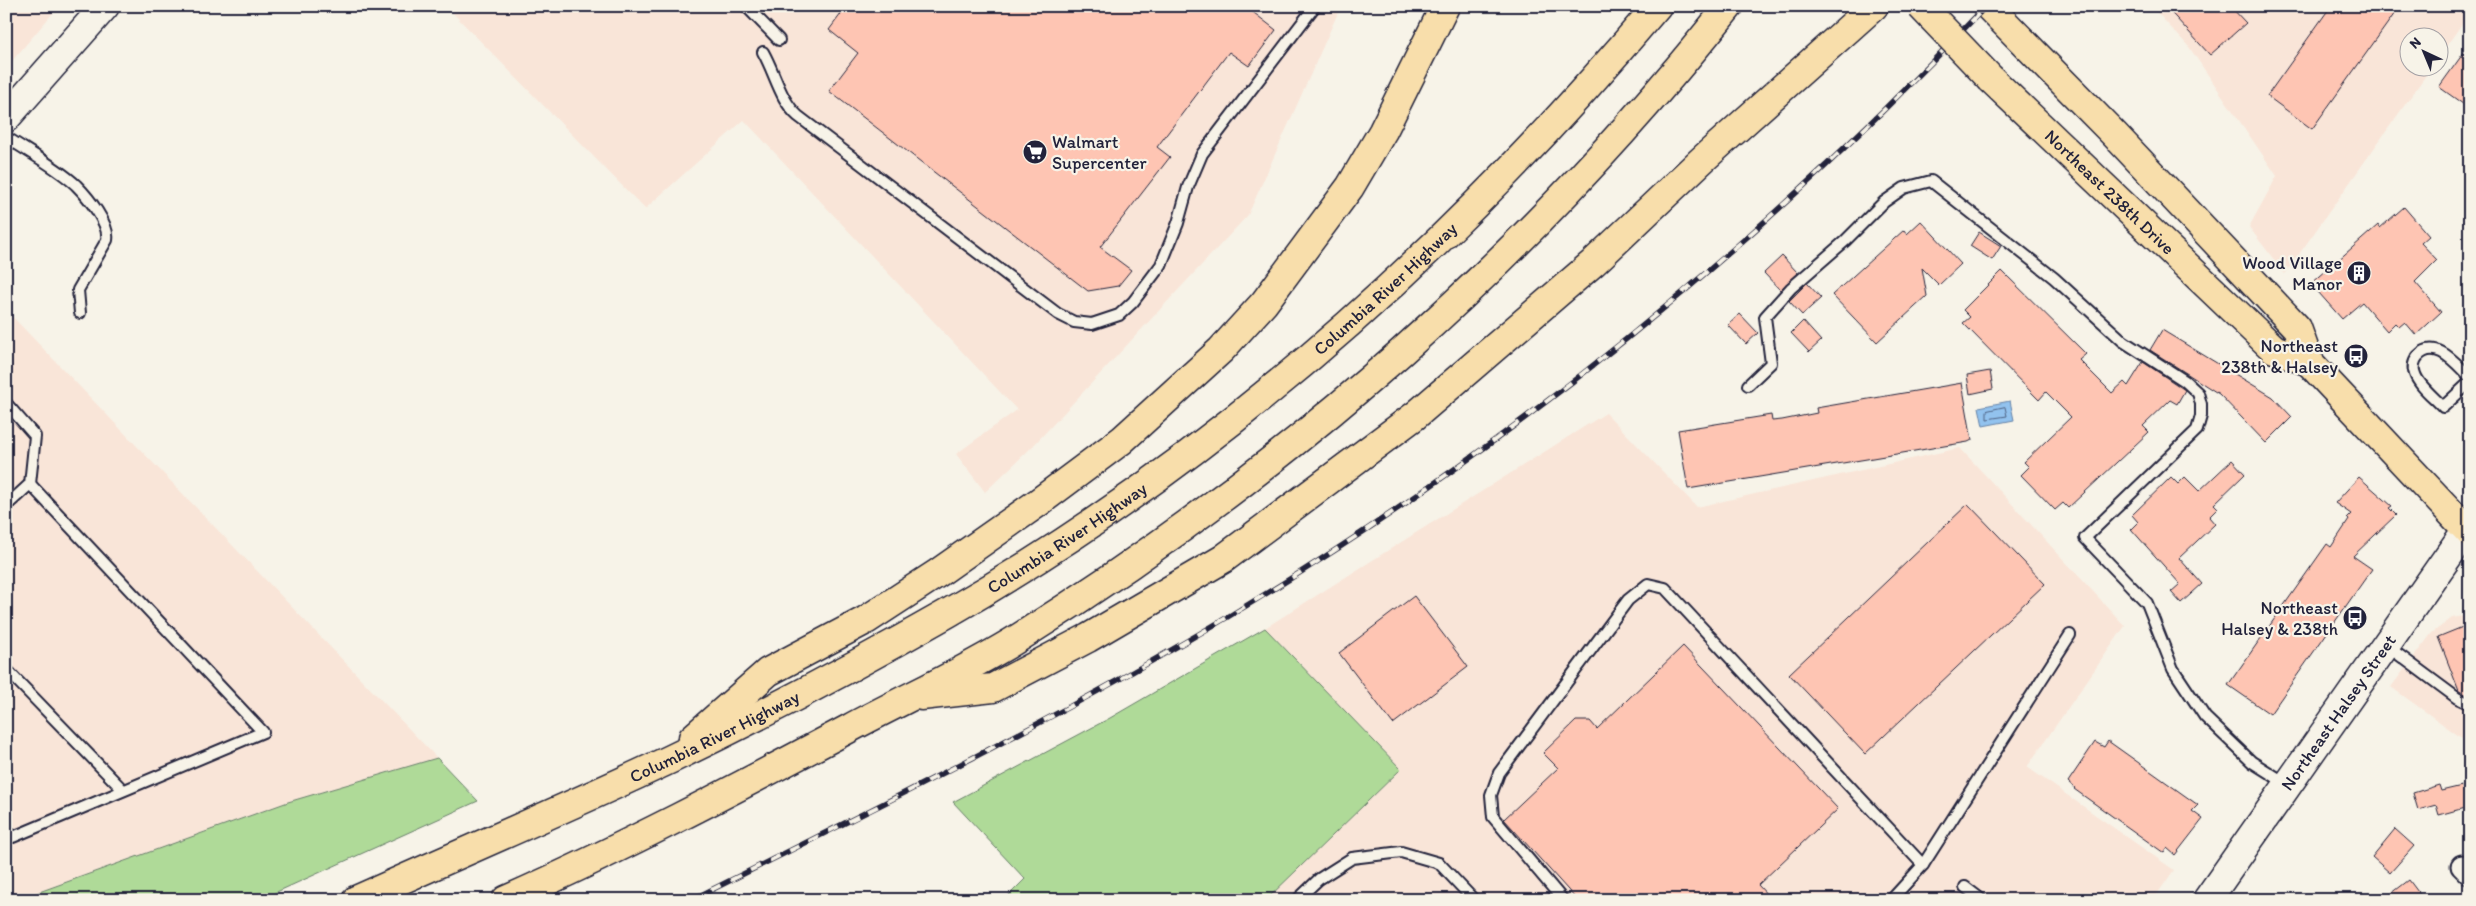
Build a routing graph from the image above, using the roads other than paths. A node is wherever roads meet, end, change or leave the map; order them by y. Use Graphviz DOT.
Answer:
graph roads {
  1 [pos="105,6"];
  2 [pos="746,6"];
  3 [pos="1315,6"];
  4 [pos="1445,6"];
  5 [pos="1657,6"];
  6 [pos="1729,6"];
  7 [pos="1874,6"];
  8 [pos="1921,6"];
  9 [pos="1988,6"];
  10 [pos="779,40"];
  11 [pos="763,52"];
  12 [pos="6,118"];
  13 [pos="6,137"];
  14 [pos="80,313"];
  15 [pos="2309,362"];
  16 [pos="2470,377"];
  17 [pos="2470,382"];
  18 [pos="1748,385"];
  19 [pos="6,403"];
  20 [pos="30,484"];
  21 [pos="6,506"];
  22 [pos="2469,529"];
  23 [pos="2070,635"];
  24 [pos="2385,645"];
  25 [pos="6,669"];
  26 [pos="908,698"];
  27 [pos="2470,704"];
  28 [pos="668,760"];
  29 [pos="2288,785"];
  30 [pos="123,790"];
  31 [pos="6,830"];
  32 [pos="1923,865"];
  33 [pos="1965,887"];
  34 [pos="356,900"];
  35 [pos="506,900"];
  36 [pos="1297,900"];
  37 [pos="1474,900"];
  38 [pos="1563,900"];
  39 [pos="1891,900"];
  40 [pos="1982,900"];
  41 [pos="2206,900"];
  1 -- 12 [label="main road"];
  2 -- 10 [label="lane"];
  3 -- 11 [label="lane"];
  4 -- 28 [label="highway"];
  5 -- 28 [label="highway, Columbia River Highway"];
  6 -- 26 [label="highway"];
  7 -- 26 [label="highway"];
  8 -- 15 [label="highway, Northeast 238th Drive, bridge"];
  9 -- 15 [label="highway, Northeast 238th Drive"];
  13 -- 14 [label="lane"];
  15 -- 22 [label="highway, Northeast 238th Drive"];
  16 -- 17 [label="lane"];
  18 -- 29 [label="lane"];
  19 -- 20 [label="lane"];
  20 -- 21 [label="lane"];
  20 -- 30 [label="lane"];
  22 -- 24 [label="main road, Northeast Halsey Street"];
  23 -- 32 [label="lane"];
  24 -- 27 [label="lane"];
  24 -- 29 [label="main road, Northeast Halsey Street"];
  25 -- 30 [label="lane"];
  26 -- 35 [label="highway"];
  28 -- 34 [label="highway, Columbia River Highway"];
  29 -- 41 [label="main road, Northeast Halsey Street"];
  30 -- 31 [label="lane"];
  32 -- 38 [label="lane"];
  32 -- 39 [label="lane"];
  33 -- 40 [label="lane"];
  36 -- 37 [label="lane"];
}
